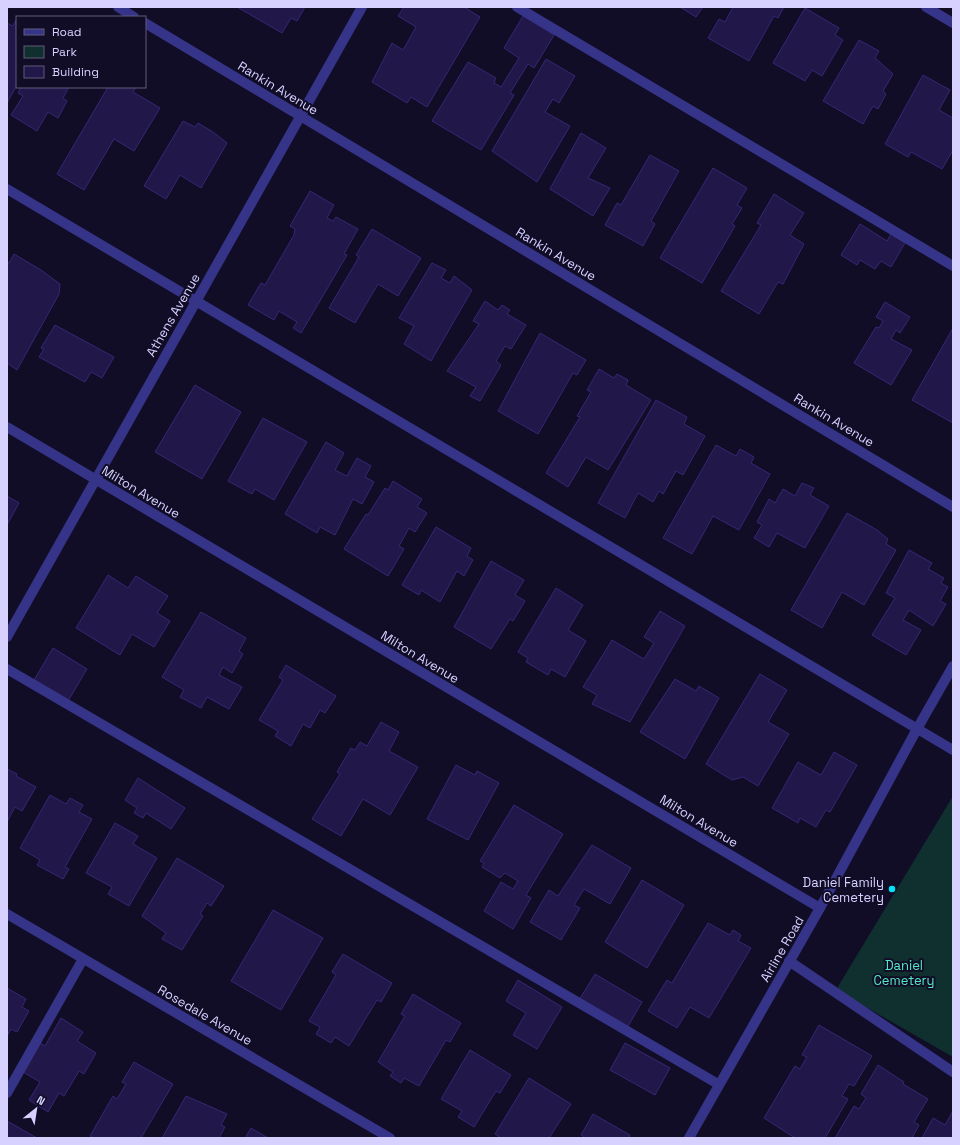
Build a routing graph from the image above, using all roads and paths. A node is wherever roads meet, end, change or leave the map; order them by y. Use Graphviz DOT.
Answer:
graph roads {
  1 [pos="118,7"];
  2 [pos="362,7"];
  3 [pos="517,7"];
  4 [pos="926,7"];
  5 [pos="132,16"];
  6 [pos="953,23"];
  7 [pos="146,24"];
  8 [pos="301,117"];
  9 [pos="7,189"];
  10 [pos="953,266"];
  11 [pos="196,301"];
  12 [pos="7,427"];
  13 [pos="95,479"];
  14 [pos="953,507"];
  15 [pos="7,637"];
  16 [pos="953,666"];
  17 [pos="7,669"];
  18 [pos="917,729"];
  19 [pos="953,750"];
  20 [pos="820,908"];
  21 [pos="7,914"];
  22 [pos="83,959"];
  23 [pos="789,961"];
  24 [pos="953,1072"];
  25 [pos="718,1084"];
  26 [pos="7,1093"];
  27 [pos="390,1138"];
  28 [pos="688,1138"];
  1 -- 5 [label="street"];
  2 -- 8 [label="street, Athens Avenue"];
  3 -- 10 [label="street"];
  4 -- 6 [label="street"];
  7 -- 8 [label="street, Rankin Avenue"];
  8 -- 11 [label="street, Athens Avenue"];
  8 -- 14 [label="street, Rankin Avenue"];
  9 -- 11 [label="street"];
  11 -- 13 [label="street, Athens Avenue"];
  11 -- 18 [label="street"];
  12 -- 13 [label="street, Milton Avenue"];
  13 -- 15 [label="street, Athens Avenue"];
  13 -- 20 [label="street, Milton Avenue"];
  16 -- 18 [label="street, Airline Road"];
  17 -- 25 [label="street"];
  18 -- 19 [label="street"];
  18 -- 20 [label="street, Airline Road"];
  20 -- 23 [label="street, Airline Road"];
  21 -- 22 [label="street, Rosedale Avenue"];
  22 -- 26 [label="street"];
  22 -- 27 [label="street, Rosedale Avenue"];
  23 -- 24 [label="street"];
  23 -- 25 [label="street, Airline Road"];
  25 -- 28 [label="street, Airline Road"];
}
